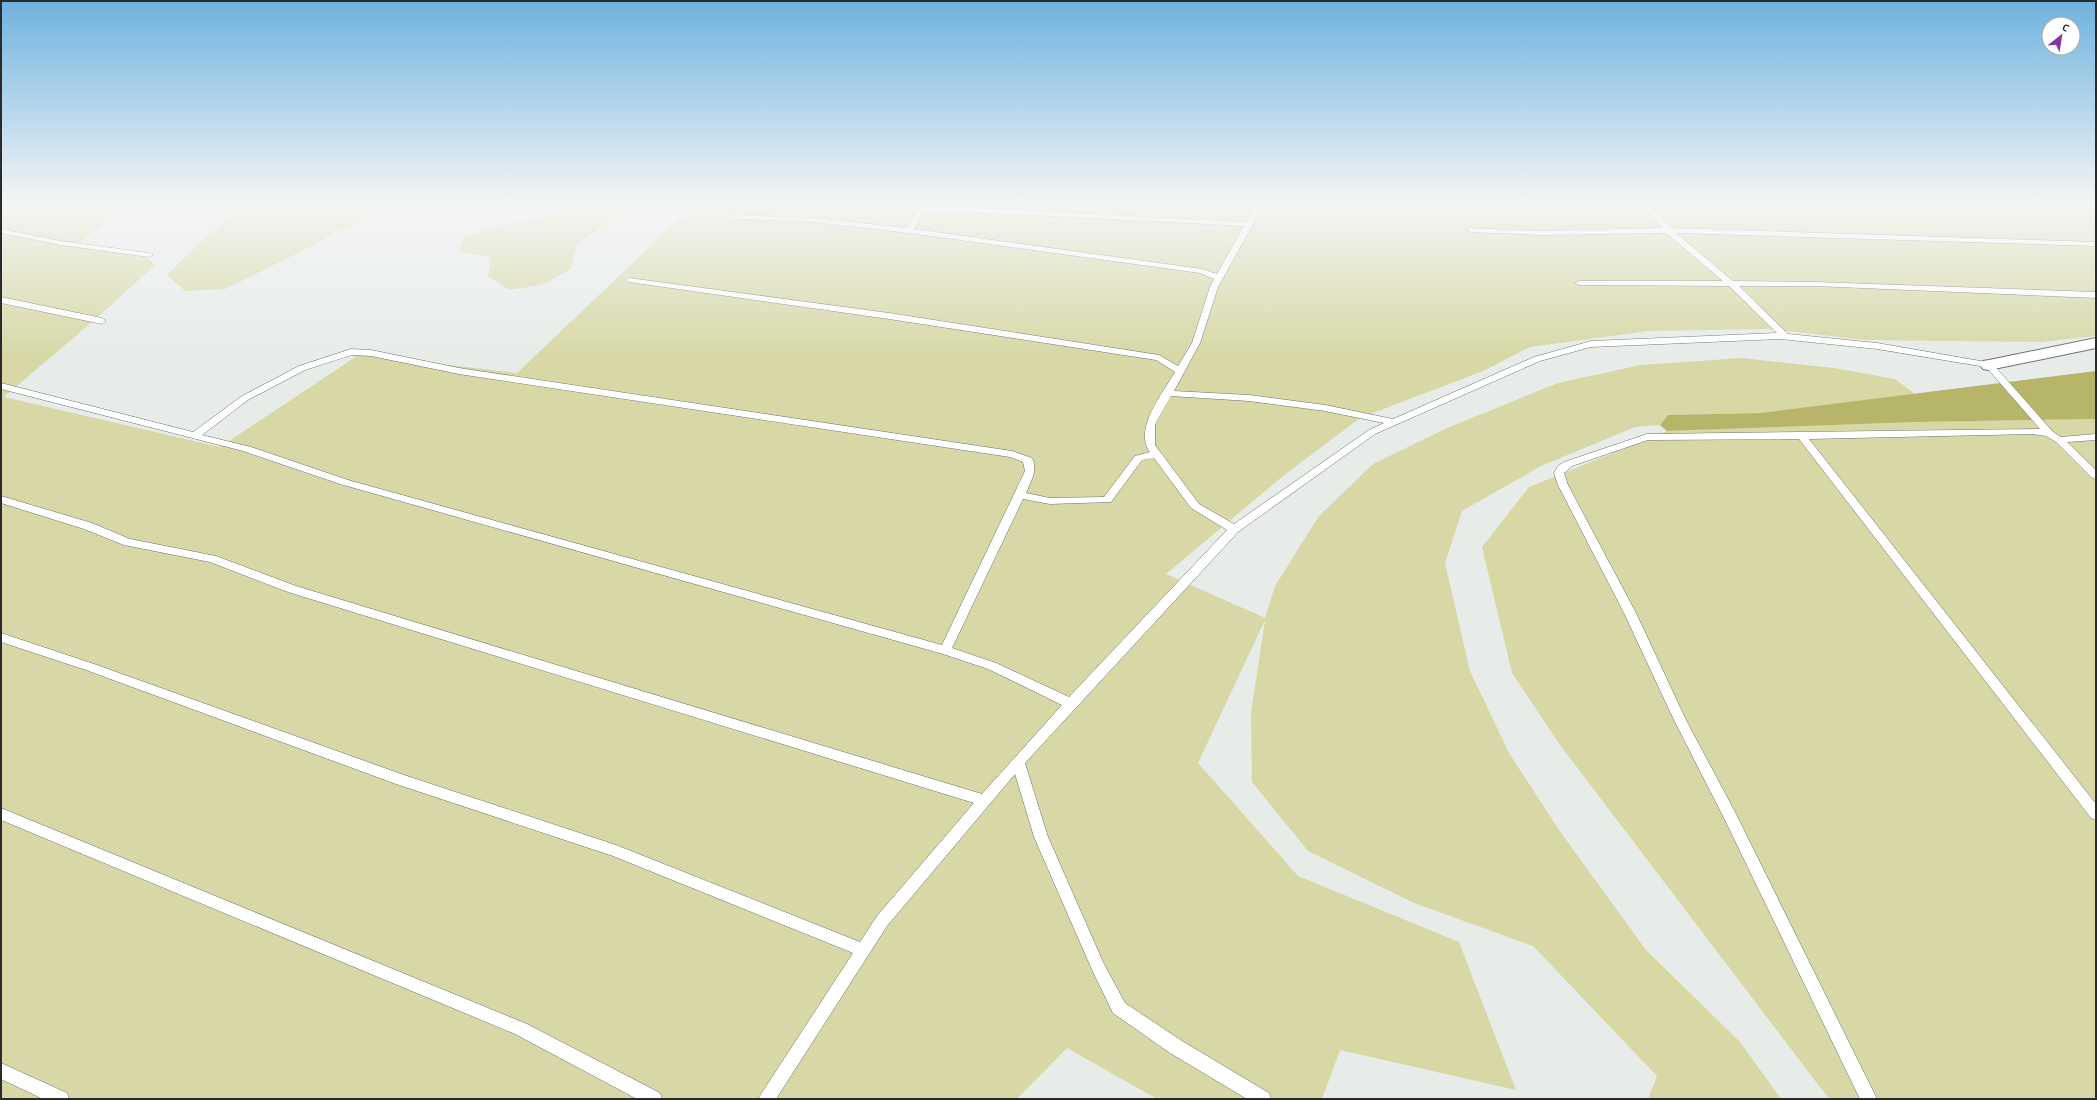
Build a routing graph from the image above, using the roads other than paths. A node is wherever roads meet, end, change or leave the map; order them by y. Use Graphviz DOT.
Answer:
graph roads {
  1 [pos="129,252"];
  2 [pos="1065,252"];
  3 [pos="1232,252"];
  4 [pos="1694,252"];
  5 [pos="149,255"];
  6 [pos="1218,278"];
  7 [pos="629,280"];
  8 [pos="1729,282"];
  9 [pos="1579,283"];
  10 [pos="2096,295"];
  11 [pos="1,300"];
  12 [pos="102,320"];
  13 [pos="1786,337"];
  14 [pos="2096,343"];
  15 [pos="1989,365"];
  16 [pos="1180,371"];
  17 [pos="1,386"];
  18 [pos="1167,393"];
  19 [pos="1393,422"];
  20 [pos="2049,433"];
  21 [pos="194,436"];
  22 [pos="1802,436"];
  23 [pos="2096,437"];
  24 [pos="2059,440"];
  25 [pos="1156,454"];
  26 [pos="2096,476"];
  27 [pos="1020,495"];
  28 [pos="1,499"];
  29 [pos="1234,529"];
  30 [pos="1,637"];
  31 [pos="945,650"];
  32 [pos="1072,704"];
  33 [pos="1018,762"];
  34 [pos="985,801"];
  35 [pos="1,814"];
  36 [pos="2096,814"];
  37 [pos="863,950"];
  38 [pos="1,1071"];
  39 [pos="61,1099"];
  40 [pos="654,1099"];
  41 [pos="766,1099"];
  42 [pos="1263,1099"];
  43 [pos="1869,1099"];
  1 -- 5 [label="lane"];
  2 -- 6 [label="lane"];
  3 -- 6 [label="lane"];
  4 -- 8 [label="lane"];
  6 -- 16 [label="lane"];
  7 -- 16 [label="lane"];
  8 -- 9 [label="lane"];
  8 -- 10 [label="lane"];
  8 -- 13 [label="lane"];
  11 -- 12 [label="lane"];
  13 -- 15 [label="lane"];
  13 -- 19 [label="lane"];
  14 -- 15 [label="street"];
  15 -- 20 [label="lane"];
  16 -- 18 [label="lane"];
  17 -- 21 [label="lane"];
  18 -- 19 [label="lane"];
  18 -- 25 [label="lane"];
  19 -- 29 [label="lane"];
  20 -- 22 [label="lane"];
  20 -- 24 [label="lane"];
  21 -- 27 [label="lane"];
  21 -- 31 [label="lane"];
  22 -- 36 [label="lane"];
  22 -- 43 [label="lane"];
  23 -- 24 [label="lane"];
  24 -- 26 [label="lane"];
  25 -- 27 [label="lane"];
  25 -- 29 [label="lane"];
  27 -- 31 [label="lane"];
  28 -- 34 [label="lane"];
  29 -- 32 [label="lane"];
  30 -- 37 [label="lane"];
  31 -- 32 [label="lane"];
  32 -- 33 [label="lane"];
  33 -- 34 [label="lane"];
  33 -- 42 [label="lane"];
  34 -- 37 [label="lane"];
  35 -- 40 [label="lane"];
  37 -- 41 [label="lane"];
  38 -- 39 [label="lane"];
}
